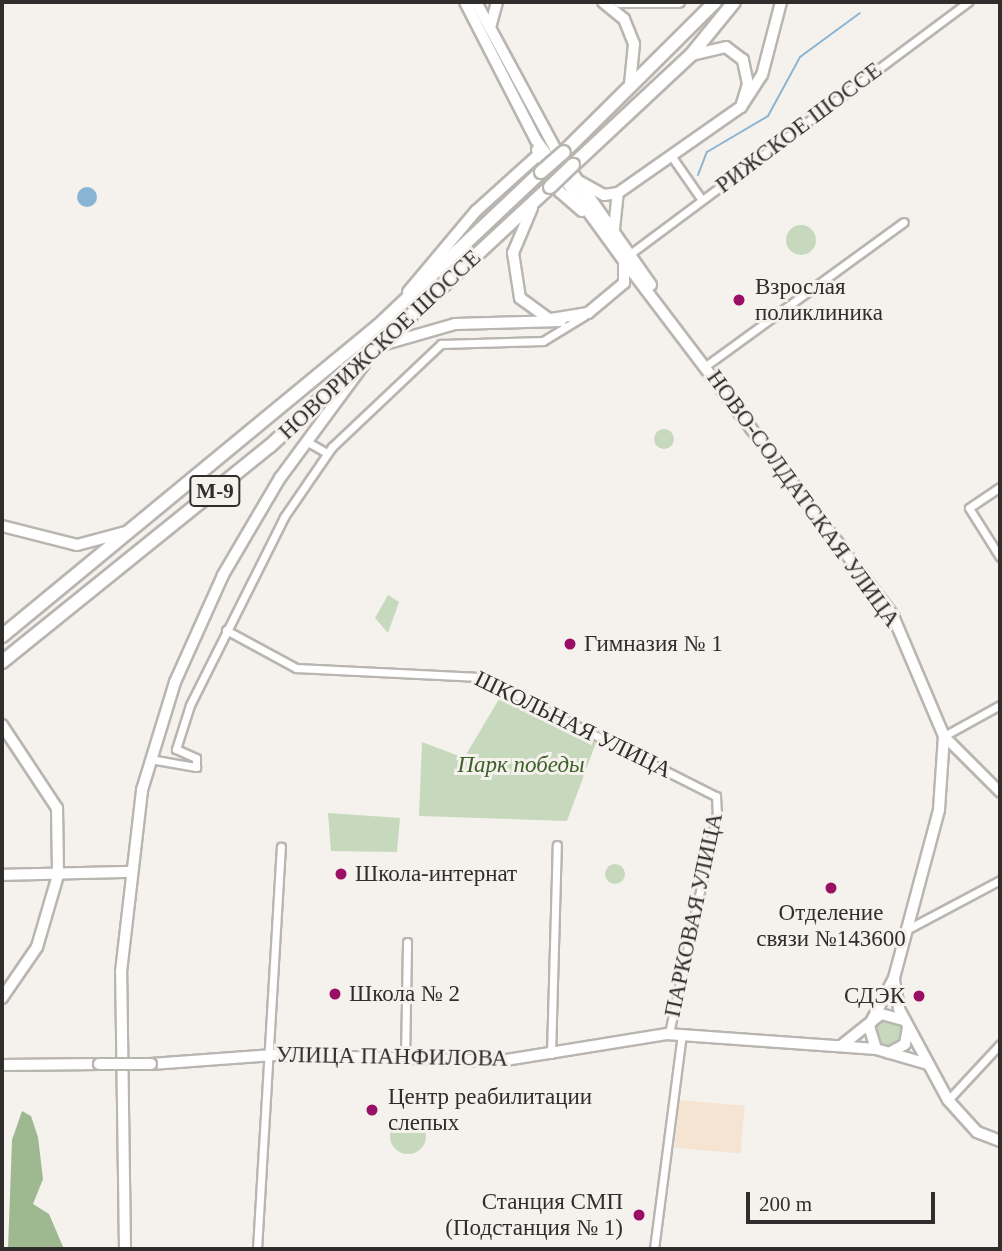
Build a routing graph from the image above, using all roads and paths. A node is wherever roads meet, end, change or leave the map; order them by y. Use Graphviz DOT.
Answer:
graph roads {
  1 [pos="465,2"];
  2 [pos="476,2"];
  3 [pos="497,2"];
  4 [pos="603,2"];
  5 [pos="619,2"];
  6 [pos="679,2"];
  7 [pos="715,2"];
  8 [pos="734,2"];
  9 [pos="781,2"];
  10 [pos="968,2"];
  11 [pos="491,31"];
  12 [pos="691,55"];
  13 [pos="741,107"];
  14 [pos="613,108"];
  15 [pos="536,140"];
  16 [pos="536,157"];
  17 [pos="672,157"];
  18 [pos="577,180"];
  19 [pos="618,193"];
  20 [pos="539,197"];
  21 [pos="702,200"];
  22 [pos="593,220"];
  23 [pos="904,222"];
  24 [pos="614,232"];
  25 [pos="627,258"];
  26 [pos="624,283"];
  27 [pos="648,290"];
  28 [pos="667,311"];
  29 [pos="588,313"];
  30 [pos="569,320"];
  31 [pos="378,326"];
  32 [pos="382,345"];
  33 [pos="370,355"];
  34 [pos="708,365"];
  35 [pos="306,441"];
  36 [pos="327,453"];
  37 [pos="1000,487"];
  38 [pos="2,526"];
  39 [pos="136,529"];
  40 [pos="1000,557"];
  41 [pos="226,630"];
  42 [pos="2,636"];
  43 [pos="2,662"];
  44 [pos="1000,705"];
  45 [pos="2,725"];
  46 [pos="944,736"];
  47 [pos="150,759"];
  48 [pos="1000,792"];
  49 [pos="716,796"];
  50 [pos="557,845"];
  51 [pos="281,847"];
  52 [pos="129,872"];
  53 [pos="58,875"];
  54 [pos="2,876"];
  55 [pos="1000,880"];
  56 [pos="908,929"];
  57 [pos="407,942"];
  58 [pos="894,978"];
  59 [pos="2,998"];
  60 [pos="874,1018"];
  61 [pos="906,1024"];
  62 [pos="669,1034"];
  63 [pos="682,1034"];
  64 [pos="1000,1044"];
  65 [pos="841,1046"];
  66 [pos="876,1049"];
  67 [pos="889,1053"];
  68 [pos="551,1054"];
  69 [pos="274,1055"];
  70 [pos="405,1059"];
  71 [pos="928,1064"];
  72 [pos="2,1065"];
  73 [pos="948,1100"];
  74 [pos="1000,1141"];
  75 [pos="125,1249"];
  76 [pos="257,1249"];
  77 [pos="654,1249"];
  1 -- 15 [label="main road, НОВО-СОЛДАТСКАЯ УЛИЦА"];
  2 -- 11 [label="main road, НОВО-СОЛДАТСКАЯ УЛИЦА"];
  3 -- 11 [label="main road"];
  4 -- 14 [label="main road"];
  5 -- 6 [label="main road"];
  7 -- 14 [label="highway, НОВОРИЖСКОЕ ШОССЕ / М-9"];
  8 -- 12 [label="highway, НОВОРИЖСКОЕ ШОССЕ / М-9"];
  9 -- 13 [label="main road"];
  10 -- 21 [label="street, РИЖСКОЕ ШОССЕ"];
  11 -- 18 [label="main road, НОВО-СОЛДАТСКАЯ УЛИЦА"];
  12 -- 13 [label="main road"];
  12 -- 20 [label="highway, НОВОРИЖСКОЕ ШОССЕ / М-9, bridge"];
  13 -- 17 [label="main road"];
  14 -- 31 [label="highway, НОВОРИЖСКОЕ ШОССЕ / М-9, bridge"];
  15 -- 16 [label="main road"];
  15 -- 22 [label="main road, НОВО-СОЛДАТСКАЯ УЛИЦА"];
  16 -- 22 [label="main road"];
  16 -- 31 [label="main road"];
  17 -- 19 [label="main road"];
  17 -- 21 [label="street"];
  18 -- 19 [label="main road"];
  18 -- 24 [label="main road, НОВО-СОЛДАТСКАЯ УЛИЦА"];
  19 -- 24 [label="main road"];
  20 -- 30 [label="main road, М-9"];
  20 -- 32 [label="highway, НОВОРИЖСКОЕ ШОССЕ / М-9"];
  21 -- 25 [label="street, РИЖСКОЕ ШОССЕ"];
  22 -- 25 [label="main road, НОВО-СОЛДАТСКАЯ УЛИЦА"];
  23 -- 34 [label="street"];
  24 -- 25 [label="main road, НОВО-СОЛДАТСКАЯ УЛИЦА"];
  25 -- 26 [label="main road"];
  25 -- 27 [label="main road, НОВО-СОЛДАТСКАЯ УЛИЦА"];
  25 -- 28 [label="main road, НОВО-СОЛДАТСКАЯ УЛИЦА"];
  26 -- 27 [label="main road"];
  26 -- 29 [label="main road"];
  27 -- 28 [label="main road, НОВО-СОЛДАТСКАЯ УЛИЦА"];
  28 -- 34 [label="main road, НОВО-СОЛДАТСКАЯ УЛИЦА"];
  29 -- 30 [label="main road, М-9"];
  29 -- 36 [label="street"];
  30 -- 32 [label="main road, М-9"];
  31 -- 39 [label="highway, НОВОРИЖСКОЕ ШОССЕ / М-9"];
  32 -- 33 [label="highway, НОВОРИЖСКОЕ ШОССЕ / М-9"];
  33 -- 35 [label="main road"];
  33 -- 43 [label="highway, НОВОРИЖСКОЕ ШОССЕ / М-9"];
  34 -- 46 [label="main road, НОВО-СОЛДАТСКАЯ УЛИЦА"];
  35 -- 36 [label="street"];
  35 -- 47 [label="main road"];
  36 -- 41 [label="street"];
  37 -- 40 [label="street"];
  38 -- 39 [label="main road"];
  39 -- 42 [label="highway, НОВОРИЖСКОЕ ШОССЕ / М-9"];
  41 -- 47 [label="street"];
  41 -- 49 [label="street, ШКОЛЬНАЯ УЛИЦА"];
  44 -- 46 [label="street"];
  45 -- 53 [label="main road"];
  46 -- 48 [label="street"];
  46 -- 56 [label="main road, НОВО-СОЛДАТСКАЯ УЛИЦА"];
  47 -- 52 [label="main road"];
  49 -- 62 [label="street, ПАРКОВАЯ УЛИЦА"];
  50 -- 68 [label="street"];
  51 -- 69 [label="street"];
  52 -- 53 [label="main road"];
  52 -- 75 [label="main road"];
  53 -- 54 [label="main road"];
  53 -- 59 [label="main road"];
  55 -- 56 [label="street"];
  56 -- 58 [label="main road, НОВО-СОЛДАТСКАЯ УЛИЦА"];
  57 -- 70 [label="street"];
  58 -- 60 [label="main road, НОВО-СОЛДАТСКАЯ УЛИЦА"];
  58 -- 61 [label="main road, НОВО-СОЛДАТСКАЯ УЛИЦА"];
  60 -- 61 [label="main road"];
  60 -- 65 [label="main road"];
  60 -- 66 [label="main road"];
  61 -- 67 [label="main road"];
  61 -- 71 [label="main road"];
  62 -- 63 [label="main road, УЛИЦА ПАНФИЛОВА"];
  62 -- 68 [label="main road, УЛИЦА ПАНФИЛОВА"];
  63 -- 65 [label="main road, УЛИЦА ПАНФИЛОВА"];
  63 -- 77 [label="street"];
  64 -- 73 [label="street"];
  65 -- 66 [label="main road, УЛИЦА ПАНФИЛОВА"];
  66 -- 67 [label="main road, УЛИЦА ПАНФИЛОВА"];
  67 -- 71 [label="main road, УЛИЦА ПАНФИЛОВА"];
  68 -- 70 [label="main road, УЛИЦА ПАНФИЛОВА"];
  69 -- 70 [label="main road, УЛИЦА ПАНФИЛОВА"];
  69 -- 72 [label="main road, УЛИЦА ПАНФИЛОВА, bridge"];
  69 -- 76 [label="street"];
  71 -- 73 [label="main road"];
  73 -- 74 [label="main road"];
}
